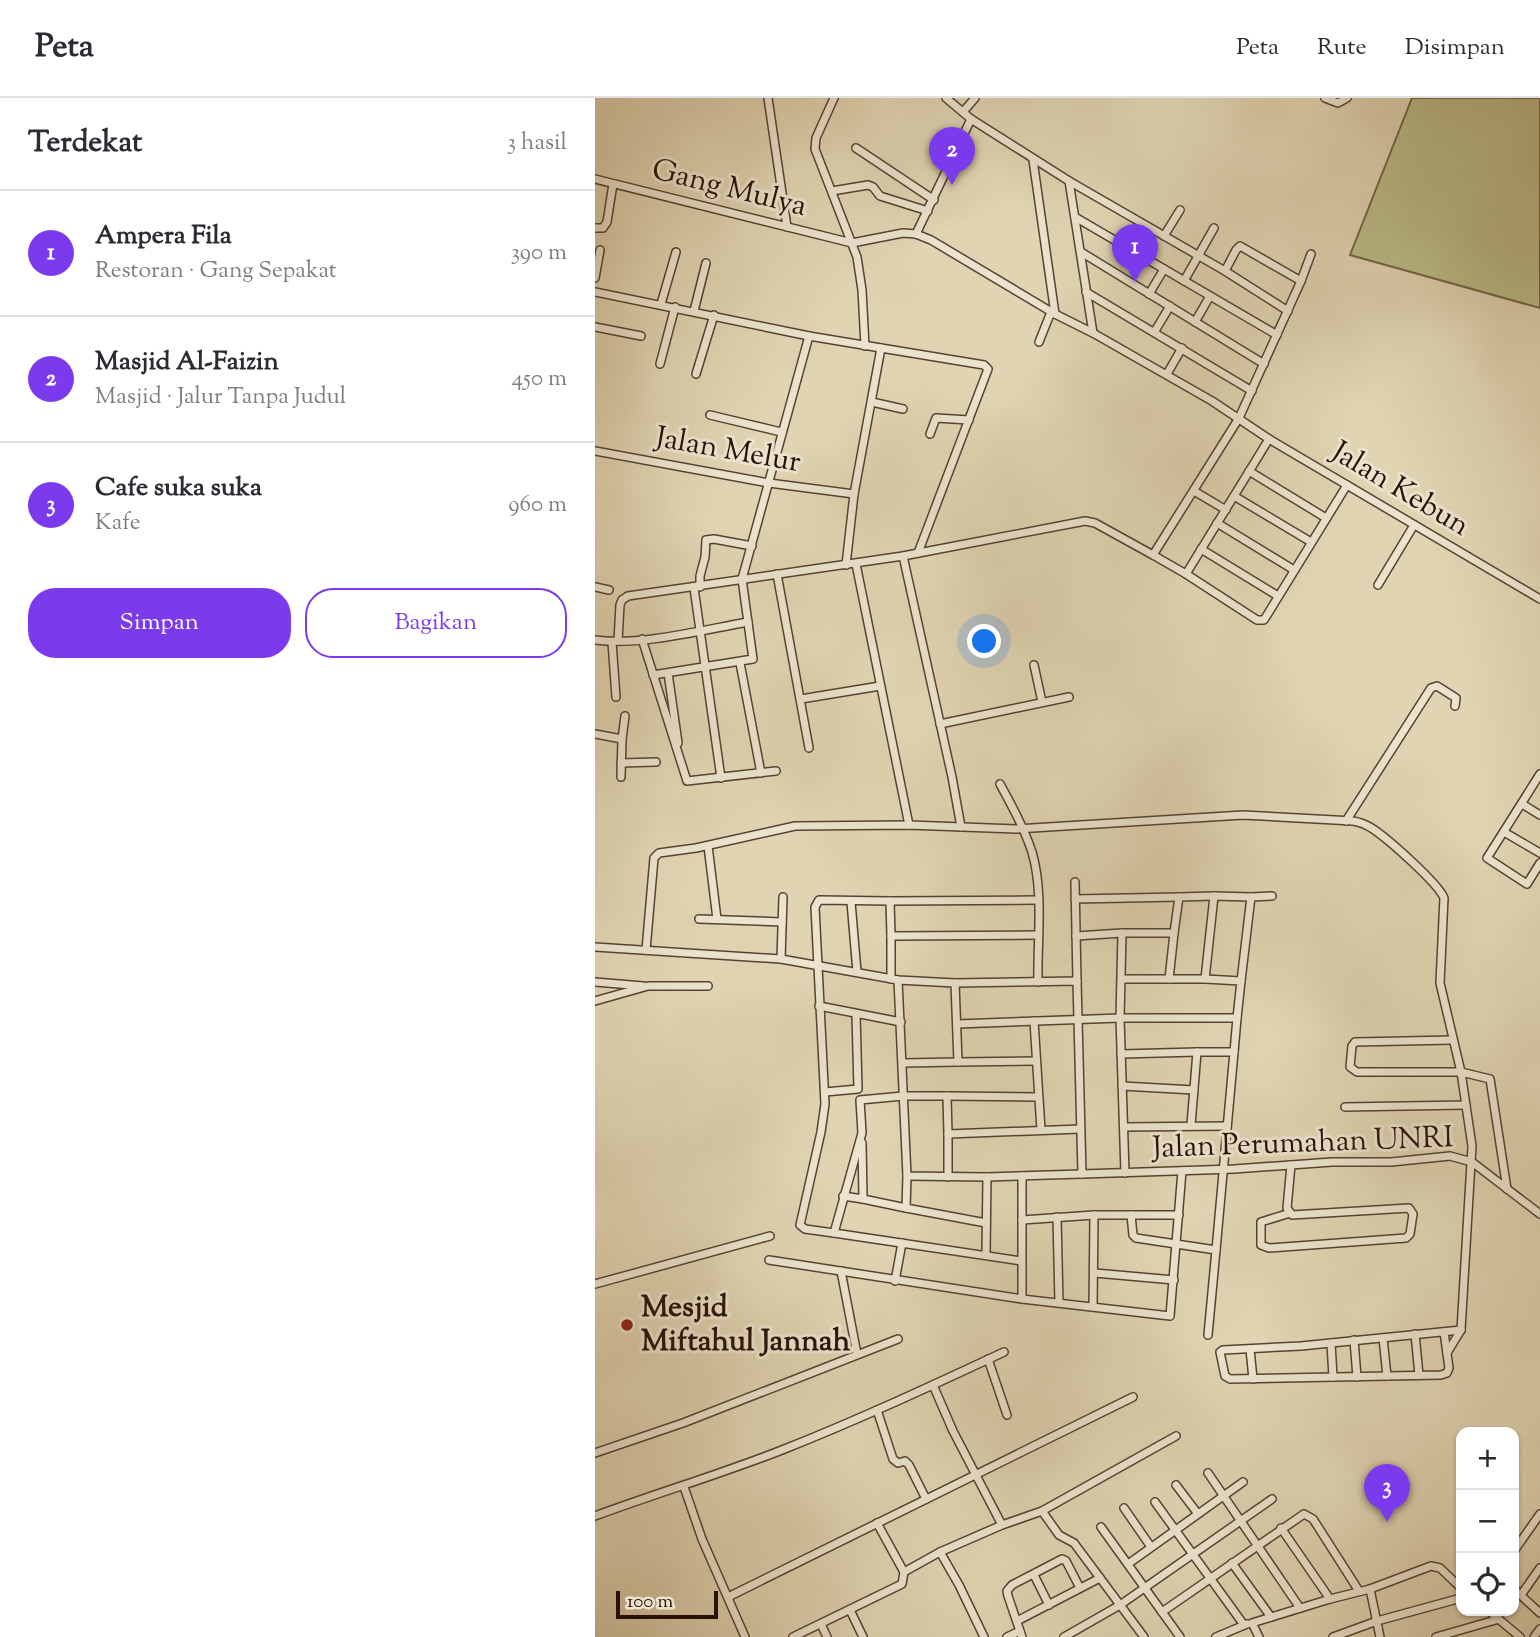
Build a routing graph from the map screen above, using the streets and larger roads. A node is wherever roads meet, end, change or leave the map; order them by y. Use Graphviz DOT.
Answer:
graph roads {
  1 [pos="768,98"];
  2 [pos="834,98"];
  3 [pos="946,98"];
  4 [pos="975,98"];
  5 [pos="1325,98"];
  6 [pos="1347,98"];
  7 [pos="963,112"];
  8 [pos="971,119"];
  9 [pos="856,148"];
  10 [pos="1033,160"];
  11 [pos="595,179"];
  12 [pos="1069,181"];
  13 [pos="613,184"];
  14 [pos="832,191"];
  15 [pos="934,200"];
  16 [pos="1180,210"];
  17 [pos="928,211"];
  18 [pos="1075,217"];
  19 [pos="787,227"];
  20 [pos="595,228"];
  21 [pos="1214,228"];
  22 [pos="916,234"];
  23 [pos="1164,236"];
  24 [pos="852,243"];
  25 [pos="600,250"];
  26 [pos="676,252"];
  27 [pos="1081,253"];
  28 [pos="1311,254"];
  29 [pos="1198,257"];
  30 [pos="706,263"];
  31 [pos="1164,270"];
  32 [pos="1225,271"];
  33 [pos="595,278"];
  34 [pos="1184,281"];
  35 [pos="1301,281"];
  36 [pos="595,292"];
  37 [pos="1086,292"];
  38 [pos="1149,294"];
  39 [pos="1210,296"];
  40 [pos="661,304"];
  41 [pos="1170,306"];
  42 [pos="675,307"];
  43 [pos="694,311"];
  44 [pos="1288,311"];
  45 [pos="1053,313"];
  46 [pos="714,315"];
  47 [pos="1195,322"];
  48 [pos="595,327"];
  49 [pos="1155,331"];
  50 [pos="1093,333"];
  51 [pos="1277,335"];
  52 [pos="642,336"];
  53 [pos="809,336"];
  54 [pos="1039,342"];
  55 [pos="865,346"];
  56 [pos="881,348"];
  57 [pos="1182,348"];
  58 [pos="660,364"];
  59 [pos="1264,364"];
  60 [pos="696,374"];
  61 [pos="1167,374"];
  62 [pos="1252,391"];
  63 [pos="871,402"];
  64 [pos="903,409"];
  65 [pos="710,415"];
  66 [pos="1239,418"];
  67 [pos="969,420"];
  68 [pos="781,432"];
  69 [pos="930,434"];
  70 [pos="1269,439"];
  71 [pos="595,451"];
  72 [pos="1249,471"];
  73 [pos="769,483"];
  74 [pos="1347,485"];
  75 [pos="1194,491"];
  76 [pos="854,494"];
  77 [pos="1234,496"];
  78 [pos="1226,510"];
  79 [pos="1326,518"];
  80 [pos="1217,523"];
  81 [pos="1414,525"];
  82 [pos="1311,542"];
  83 [pos="752,546"];
  84 [pos="1202,549"];
  85 [pos="918,553"];
  86 [pos="1153,555"];
  87 [pos="903,556"];
  88 [pos="856,564"];
  89 [pos="846,565"];
  90 [pos="1294,570"];
  91 [pos="777,574"];
  92 [pos="1186,574"];
  93 [pos="742,579"];
  94 [pos="1378,584"];
  95 [pos="595,587"];
  96 [pos="697,588"];
  97 [pos="609,590"];
  98 [pos="1279,596"];
  99 [pos="1540,599"];
  100 [pos="748,622"];
  101 [pos="699,630"];
  102 [pos="642,639"];
  103 [pos="596,640"];
  104 [pos="615,641"];
  105 [pos="740,663"];
  106 [pos="1034,665"];
  107 [pos="705,667"];
  108 [pos="668,673"];
  109 [pos="653,675"];
  110 [pos="880,686"];
  111 [pos="616,697"];
  112 [pos="1069,697"];
  113 [pos="801,699"];
  114 [pos="1042,702"];
  115 [pos="1455,706"];
  116 [pos="625,716"];
  117 [pos="940,724"];
  118 [pos="595,734"];
  119 [pos="619,738"];
  120 [pos="809,748"];
  121 [pos="679,758"];
  122 [pos="656,762"];
  123 [pos="621,763"];
  124 [pos="776,771"];
  125 [pos="761,773"];
  126 [pos="621,776"];
  127 [pos="1539,777"];
  128 [pos="721,778"];
  129 [pos="1000,784"];
  130 [pos="1522,804"];
  131 [pos="1540,815"];
  132 [pos="1346,821"];
  133 [pos="909,825"];
  134 [pos="961,827"];
  135 [pos="1023,828"];
  136 [pos="1504,832"];
  137 [pos="708,846"];
  138 [pos="1540,853"];
  139 [pos="1540,863"];
  140 [pos="1075,882"];
  141 [pos="1214,896"];
  142 [pos="1272,896"];
  143 [pos="783,897"];
  144 [pos="1179,897"];
  145 [pos="1251,898"];
  146 [pos="1075,899"];
  147 [pos="1038,900"];
  148 [pos="890,901"];
  149 [pos="851,902"];
  150 [pos="699,919"];
  151 [pos="717,919"];
  152 [pos="782,922"];
  153 [pos="1122,933"];
  154 [pos="1174,933"];
  155 [pos="1037,935"];
  156 [pos="891,936"];
  157 [pos="1076,936"];
  158 [pos="595,947"];
  159 [pos="646,950"];
  160 [pos="781,959"];
  161 [pos="818,965"];
  162 [pos="857,972"];
  163 [pos="895,979"];
  164 [pos="1122,979"];
  165 [pos="1170,979"];
  166 [pos="1205,979"];
  167 [pos="1077,981"];
  168 [pos="1241,981"];
  169 [pos="595,982"];
  170 [pos="1038,982"];
  171 [pos="955,983"];
  172 [pos="648,986"];
  173 [pos="708,986"];
  174 [pos="595,1001"];
  175 [pos="819,1006"];
  176 [pos="856,1014"];
  177 [pos="1120,1017"];
  178 [pos="1237,1018"];
  179 [pos="1077,1020"];
  180 [pos="901,1021"];
  181 [pos="1034,1021"];
  182 [pos="957,1024"];
  183 [pos="1453,1040"];
  184 [pos="1197,1052"];
  185 [pos="1234,1052"];
  186 [pos="1121,1054"];
  187 [pos="1036,1061"];
  188 [pos="958,1062"];
  189 [pos="903,1063"];
  190 [pos="1461,1072"];
  191 [pos="1122,1086"];
  192 [pos="858,1089"];
  193 [pos="1194,1090"];
  194 [pos="825,1092"];
  195 [pos="903,1096"];
  196 [pos="947,1096"];
  197 [pos="1037,1097"];
  198 [pos="860,1100"];
  199 [pos="1466,1105"];
  200 [pos="1345,1107"];
  201 [pos="1191,1125"];
  202 [pos="1227,1126"];
  203 [pos="1124,1127"];
  204 [pos="1080,1129"];
  205 [pos="1041,1130"];
  206 [pos="862,1133"];
  207 [pos="948,1134"];
  208 [pos="1472,1162"];
  209 [pos="1291,1165"];
  210 [pos="1223,1170"];
  211 [pos="1182,1171"];
  212 [pos="1125,1173"];
  213 [pos="1081,1174"];
  214 [pos="907,1176"];
  215 [pos="1022,1176"];
  216 [pos="948,1177"];
  217 [pos="987,1177"];
  218 [pos="1507,1189"];
  219 [pos="842,1196"];
  220 [pos="863,1199"];
  221 [pos="907,1208"];
  222 [pos="1290,1213"];
  223 [pos="1540,1214"];
  224 [pos="1094,1215"];
  225 [pos="1131,1215"];
  226 [pos="1179,1215"];
  227 [pos="1057,1217"];
  228 [pos="1022,1220"];
  229 [pos="986,1223"];
  230 [pos="834,1233"];
  231 [pos="770,1236"];
  232 [pos="902,1243"];
  233 [pos="1177,1245"];
  234 [pos="1216,1250"];
  235 [pos="986,1255"];
  236 [pos="769,1260"];
  237 [pos="1021,1261"];
  238 [pos="841,1271"];
  239 [pos="1095,1273"];
  240 [pos="1174,1280"];
  241 [pos="895,1281"];
  242 [pos="595,1284"];
  243 [pos="1022,1299"];
  244 [pos="1059,1303"];
  245 [pos="1093,1307"];
  246 [pos="1461,1330"];
  247 [pos="1444,1332"];
  248 [pos="1415,1334"];
  249 [pos="1208,1335"];
  250 [pos="1383,1338"];
  251 [pos="898,1339"];
  252 [pos="1355,1340"];
  253 [pos="1331,1343"];
  254 [pos="1250,1349"];
  255 [pos="1003,1352"];
  256 [pos="1447,1353"];
  257 [pos="857,1354"];
  258 [pos="988,1359"];
  259 [pos="1419,1375"];
  260 [pos="1387,1376"];
  261 [pos="1333,1377"];
  262 [pos="1357,1377"];
  263 [pos="1253,1378"];
  264 [pos="933,1385"];
  265 [pos="1133,1397"];
  266 [pos="877,1410"];
  267 [pos="1007,1415"];
  268 [pos="1176,1436"];
  269 [pos="595,1453"];
  270 [pos="1207,1473"];
  271 [pos="976,1475"];
  272 [pos="1243,1482"];
  273 [pos="1176,1485"];
  274 [pos="684,1487"];
  275 [pos="1223,1495"];
  276 [pos="926,1499"];
  277 [pos="1272,1499"];
  278 [pos="1155,1502"];
  279 [pos="1124,1508"];
  280 [pos="1042,1511"];
  281 [pos="1198,1514"];
  282 [pos="1540,1514"];
  283 [pos="595,1516"];
  284 [pos="1240,1520"];
  285 [pos="877,1522"];
  286 [pos="1002,1525"];
  287 [pos="1101,1527"];
  288 [pos="1281,1528"];
  289 [pos="1176,1530"];
  290 [pos="1519,1544"];
  291 [pos="1259,1545"];
  292 [pos="1151,1547"];
  293 [pos="940,1552"];
  294 [pos="1193,1554"];
  295 [pos="1232,1563"];
  296 [pos="1128,1564"];
  297 [pos="1540,1568"];
  298 [pos="904,1572"];
  299 [pos="1034,1575"];
  300 [pos="1100,1578"];
  301 [pos="1210,1578"];
  302 [pos="1456,1583"];
  303 [pos="1080,1588"];
  304 [pos="1144,1588"];
  305 [pos="1370,1589"];
  306 [pos="1359,1591"];
  307 [pos="1521,1595"];
  308 [pos="728,1597"];
  309 [pos="1330,1599"];
  310 [pos="1456,1599"];
  311 [pos="1049,1605"];
  312 [pos="1119,1605"];
  313 [pos="1300,1608"];
  314 [pos="850,1610"];
  315 [pos="1162,1612"];
  316 [pos="1540,1613"];
  317 [pos="1495,1616"];
  318 [pos="1271,1617"];
  319 [pos="1499,1619"];
  320 [pos="1017,1621"];
  321 [pos="1377,1621"];
  322 [pos="821,1624"];
  323 [pos="1248,1624"];
  324 [pos="1540,1629"];
  325 [pos="1021,1634"];
  326 [pos="796,1636"];
  327 [pos="1067,1636"];
  328 [pos="745,1637"];
  329 [pos="827,1637"];
  330 [pos="863,1637"];
  331 [pos="984,1637"];
  332 [pos="1007,1637"];
  333 [pos="1144,1637"];
  334 [pos="1180,1637"];
  335 [pos="1216,1637"];
  336 [pos="1259,1637"];
  337 [pos="1333,1637"];
  338 [pos="1380,1637"];
  339 [pos="1436,1637"];
  340 [pos="1520,1637"];
  341 [pos="1534,1637"];
  1 -- 19 [label="street"];
  2 -- 14 [label="street"];
  3 -- 7 [label="street"];
  4 -- 7 [label="street"];
  5 -- 6 [label="street"];
  7 -- 8 [label="street"];
  8 -- 10 [label="street"];
  8 -- 15 [label="street"];
  9 -- 15 [label="street"];
  10 -- 12 [label="street"];
  10 -- 45 [label="street"];
  11 -- 13 [label="street, Gang Mulya"];
  12 -- 18 [label="street"];
  12 -- 23 [label="street"];
  13 -- 19 [label="street, Gang Mulya"];
  13 -- 20 [label="street"];
  14 -- 17 [label="street"];
  14 -- 24 [label="street"];
  15 -- 17 [label="street"];
  16 -- 23 [label="street"];
  17 -- 22 [label="street"];
  18 -- 27 [label="street"];
  18 -- 31 [label="street"];
  19 -- 24 [label="street, Gang Mulya"];
  21 -- 29 [label="street"];
  22 -- 24 [label="street"];
  22 -- 45 [label="street, Jalan Kebun"];
  23 -- 29 [label="street"];
  24 -- 55 [label="street"];
  25 -- 33 [label="street"];
  26 -- 40 [label="street"];
  27 -- 37 [label="street"];
  27 -- 38 [label="street"];
  28 -- 35 [label="street"];
  29 -- 32 [label="street"];
  29 -- 34 [label="street"];
  30 -- 43 [label="street"];
  31 -- 34 [label="street"];
  31 -- 38 [label="street"];
  32 -- 35 [label="street"];
  32 -- 44 [label="street"];
  34 -- 39 [label="street"];
  35 -- 44 [label="street"];
  36 -- 40 [label="street"];
  37 -- 49 [label="street"];
  37 -- 50 [label="street"];
  38 -- 41 [label="street"];
  39 -- 47 [label="street"];
  39 -- 51 [label="street"];
  40 -- 42 [label="street"];
  41 -- 47 [label="street"];
  41 -- 49 [label="street"];
  42 -- 43 [label="street"];
  42 -- 58 [label="street"];
  43 -- 46 [label="street"];
  44 -- 51 [label="street"];
  45 -- 50 [label="street, Jalan Kebun"];
  45 -- 54 [label="street"];
  46 -- 53 [label="street"];
  46 -- 60 [label="street"];
  47 -- 59 [label="street"];
  48 -- 52 [label="street"];
  49 -- 57 [label="street"];
  50 -- 61 [label="street, Jalan Kebun"];
  51 -- 59 [label="street"];
  53 -- 55 [label="street"];
  53 -- 68 [label="street"];
  55 -- 56 [label="street"];
  56 -- 63 [label="street"];
  56 -- 67 [label="street"];
  57 -- 61 [label="street"];
  57 -- 62 [label="street"];
  59 -- 62 [label="street"];
  61 -- 66 [label="street, Jalan Kebun"];
  62 -- 66 [label="street"];
  63 -- 64 [label="street"];
  63 -- 76 [label="street"];
  65 -- 68 [label="street"];
  66 -- 70 [label="street, Jalan Kebun"];
  66 -- 75 [label="street"];
  67 -- 69 [label="street"];
  67 -- 85 [label="street"];
  68 -- 73 [label="street"];
  70 -- 72 [label="street"];
  70 -- 74 [label="street, Jalan Kebun"];
  71 -- 73 [label="street, Jalan Melur"];
  72 -- 77 [label="street"];
  72 -- 79 [label="street"];
  73 -- 76 [label="street, Jalan Melur"];
  73 -- 83 [label="street"];
  74 -- 79 [label="street"];
  74 -- 81 [label="street, Jalan Kebun"];
  75 -- 78 [label="street"];
  75 -- 86 [label="street"];
  76 -- 89 [label="street"];
  77 -- 78 [label="street"];
  77 -- 82 [label="street"];
  78 -- 80 [label="street"];
  79 -- 82 [label="street"];
  80 -- 84 [label="street"];
  80 -- 90 [label="street"];
  81 -- 94 [label="street"];
  81 -- 99 [label="street, Jalan Kebun"];
  82 -- 90 [label="street"];
  83 -- 93 [label="street"];
  83 -- 96 [label="street"];
  84 -- 92 [label="street"];
  84 -- 98 [label="street"];
  85 -- 86 [label="street"];
  85 -- 87 [label="street"];
  86 -- 92 [label="street"];
  87 -- 88 [label="street"];
  87 -- 117 [label="street"];
  88 -- 89 [label="street"];
  88 -- 110 [label="street"];
  89 -- 91 [label="street"];
  90 -- 98 [label="street"];
  91 -- 93 [label="street"];
  91 -- 113 [label="street"];
  92 -- 98 [label="street"];
  93 -- 96 [label="street"];
  93 -- 100 [label="street"];
  95 -- 97 [label="street"];
  96 -- 101 [label="street"];
  96 -- 104 [label="street"];
  100 -- 101 [label="street"];
  100 -- 105 [label="street"];
  101 -- 102 [label="street"];
  101 -- 107 [label="street"];
  102 -- 104 [label="street"];
  102 -- 109 [label="street"];
  103 -- 104 [label="street"];
  104 -- 111 [label="street"];
  105 -- 107 [label="street"];
  105 -- 125 [label="street"];
  106 -- 114 [label="street"];
  107 -- 108 [label="street"];
  107 -- 128 [label="street"];
  108 -- 109 [label="street"];
  108 -- 121 [label="street"];
  109 -- 121 [label="street"];
  110 -- 113 [label="street"];
  110 -- 133 [label="street"];
  112 -- 114 [label="street"];
  113 -- 120 [label="street"];
  114 -- 117 [label="street"];
  115 -- 132 [label="street"];
  116 -- 119 [label="street"];
  117 -- 134 [label="street"];
  118 -- 119 [label="street"];
  119 -- 123 [label="street"];
  121 -- 128 [label="street"];
  122 -- 123 [label="street"];
  123 -- 126 [label="street"];
  124 -- 125 [label="street"];
  125 -- 128 [label="street"];
  127 -- 130 [label="street"];
  129 -- 135 [label="street"];
  130 -- 131 [label="street"];
  130 -- 136 [label="street"];
  132 -- 135 [label="street, Jalan Perumahan UNRI"];
  132 -- 183 [label="street, Jalan Perumahan UNRI"];
  133 -- 134 [label="street, Jalan Perumahan UNRI"];
  133 -- 137 [label="street, Jalan Perumahan UNRI"];
  134 -- 135 [label="street, Jalan Perumahan UNRI"];
  135 -- 147 [label="street"];
  136 -- 138 [label="street"];
  136 -- 139 [label="street"];
  137 -- 151 [label="street"];
  137 -- 159 [label="street, Jalan Perumahan UNRI"];
  140 -- 146 [label="street"];
  141 -- 144 [label="street"];
  141 -- 145 [label="street"];
  141 -- 166 [label="street"];
  142 -- 145 [label="street"];
  143 -- 152 [label="street"];
  144 -- 146 [label="street"];
  144 -- 154 [label="street"];
  145 -- 168 [label="street"];
  146 -- 157 [label="street"];
  147 -- 148 [label="street"];
  147 -- 155 [label="street"];
  148 -- 149 [label="street"];
  148 -- 156 [label="street"];
  149 -- 161 [label="street"];
  149 -- 162 [label="street"];
  150 -- 151 [label="street"];
  151 -- 152 [label="street"];
  152 -- 160 [label="street"];
  153 -- 154 [label="street"];
  153 -- 157 [label="street"];
  153 -- 164 [label="street"];
  154 -- 165 [label="street"];
  155 -- 156 [label="street"];
  155 -- 170 [label="street"];
  156 -- 163 [label="street"];
  157 -- 167 [label="street"];
  158 -- 159 [label="street"];
  159 -- 160 [label="street"];
  160 -- 161 [label="street"];
  161 -- 162 [label="street"];
  161 -- 175 [label="street"];
  162 -- 163 [label="street"];
  163 -- 171 [label="street"];
  163 -- 180 [label="street"];
  164 -- 165 [label="street"];
  164 -- 177 [label="street"];
  165 -- 166 [label="street"];
  166 -- 168 [label="street"];
  167 -- 170 [label="street"];
  167 -- 179 [label="street"];
  168 -- 178 [label="street"];
  169 -- 172 [label="street"];
  170 -- 171 [label="street"];
  171 -- 182 [label="street"];
  172 -- 173 [label="street"];
  172 -- 174 [label="street"];
  175 -- 176 [label="street"];
  175 -- 194 [label="street"];
  176 -- 180 [label="street"];
  176 -- 192 [label="street"];
  177 -- 178 [label="street"];
  177 -- 179 [label="street"];
  177 -- 186 [label="street"];
  178 -- 185 [label="street"];
  179 -- 181 [label="street"];
  179 -- 204 [label="street"];
  180 -- 189 [label="street"];
  181 -- 182 [label="street"];
  181 -- 187 [label="street"];
  182 -- 188 [label="street"];
  183 -- 190 [label="street, Jalan Perumahan UNRI"];
  183 -- 190 [label="street"];
  184 -- 185 [label="street"];
  184 -- 186 [label="street"];
  184 -- 193 [label="street"];
  185 -- 202 [label="street"];
  186 -- 191 [label="street"];
  187 -- 188 [label="street"];
  187 -- 197 [label="street"];
  188 -- 189 [label="street"];
  189 -- 195 [label="street"];
  190 -- 199 [label="street, Jalan Perumahan UNRI"];
  190 -- 218 [label="street"];
  191 -- 193 [label="street"];
  191 -- 203 [label="street"];
  192 -- 194 [label="street"];
  192 -- 198 [label="street"];
  193 -- 201 [label="street"];
  194 -- 230 [label="street"];
  195 -- 196 [label="street"];
  195 -- 198 [label="street"];
  195 -- 214 [label="street"];
  196 -- 197 [label="street"];
  196 -- 207 [label="street"];
  197 -- 205 [label="street"];
  198 -- 206 [label="street"];
  199 -- 200 [label="street"];
  199 -- 208 [label="street, Jalan Perumahan UNRI"];
  201 -- 202 [label="street"];
  201 -- 203 [label="street"];
  202 -- 210 [label="street"];
  203 -- 212 [label="street"];
  204 -- 205 [label="street"];
  204 -- 213 [label="street"];
  205 -- 207 [label="street"];
  206 -- 219 [label="street"];
  206 -- 220 [label="street"];
  207 -- 216 [label="street"];
  208 -- 209 [label="street, Jalan Perumahan UNRI"];
  208 -- 218 [label="street"];
  208 -- 246 [label="street"];
  209 -- 210 [label="street, Jalan Perumahan UNRI"];
  209 -- 222 [label="street"];
  210 -- 211 [label="street, Jalan Perumahan UNRI"];
  210 -- 234 [label="street"];
  211 -- 212 [label="street, Jalan Perumahan UNRI"];
  211 -- 226 [label="street"];
  212 -- 213 [label="street, Jalan Perumahan UNRI"];
  213 -- 215 [label="street, Jalan Perumahan UNRI"];
  214 -- 216 [label="street, Jalan Perumahan UNRI"];
  214 -- 221 [label="street"];
  215 -- 217 [label="street, Jalan Perumahan UNRI"];
  215 -- 228 [label="street"];
  216 -- 217 [label="street, Jalan Perumahan UNRI"];
  217 -- 229 [label="street"];
  218 -- 223 [label="street"];
  219 -- 220 [label="street"];
  219 -- 230 [label="street"];
  220 -- 221 [label="street"];
  221 -- 229 [label="street"];
  222 -- 222 [label="street"];
  224 -- 225 [label="street"];
  224 -- 227 [label="street"];
  224 -- 239 [label="street"];
  225 -- 226 [label="street"];
  225 -- 233 [label="street"];
  226 -- 233 [label="street"];
  227 -- 228 [label="street"];
  227 -- 244 [label="street"];
  228 -- 237 [label="street"];
  229 -- 235 [label="street"];
  230 -- 232 [label="street"];
  231 -- 242 [label="street"];
  232 -- 235 [label="street"];
  232 -- 241 [label="street"];
  233 -- 234 [label="street"];
  233 -- 240 [label="street"];
  234 -- 249 [label="street"];
  235 -- 237 [label="street"];
  236 -- 238 [label="street"];
  237 -- 243 [label="street"];
  238 -- 241 [label="street"];
  238 -- 257 [label="street"];
  239 -- 240 [label="street"];
  239 -- 245 [label="street"];
  240 -- 245 [label="street"];
  241 -- 243 [label="street"];
  243 -- 244 [label="street"];
  244 -- 245 [label="street"];
  246 -- 247 [label="street"];
  246 -- 256 [label="street"];
  247 -- 248 [label="street"];
  247 -- 256 [label="street"];
  248 -- 250 [label="street"];
  248 -- 259 [label="street"];
  250 -- 252 [label="street"];
  250 -- 260 [label="street"];
  251 -- 257 [label="street"];
  252 -- 253 [label="street"];
  252 -- 262 [label="street"];
  253 -- 254 [label="street"];
  253 -- 261 [label="street"];
  254 -- 263 [label="street"];
  254 -- 263 [label="street"];
  255 -- 258 [label="street"];
  256 -- 259 [label="street"];
  257 -- 269 [label="street"];
  258 -- 264 [label="street"];
  258 -- 267 [label="street"];
  259 -- 260 [label="street"];
  260 -- 262 [label="street"];
  261 -- 262 [label="street"];
  261 -- 263 [label="street"];
  264 -- 266 [label="street"];
  264 -- 271 [label="street"];
  265 -- 271 [label="street"];
  266 -- 274 [label="street"];
  266 -- 276 [label="street"];
  268 -- 280 [label="street"];
  270 -- 275 [label="street"];
  271 -- 276 [label="street"];
  271 -- 286 [label="street"];
  272 -- 275 [label="street"];
  273 -- 281 [label="street"];
  274 -- 283 [label="street"];
  274 -- 308 [label="street"];
  275 -- 281 [label="street"];
  275 -- 284 [label="street"];
  276 -- 285 [label="street"];
  277 -- 284 [label="street"];
  278 -- 289 [label="street"];
  279 -- 292 [label="street"];
  280 -- 286 [label="street"];
  280 -- 300 [label="street"];
  281 -- 289 [label="street"];
  282 -- 290 [label="street"];
  284 -- 291 [label="street"];
  284 -- 294 [label="street"];
  285 -- 298 [label="street"];
  285 -- 308 [label="street"];
  286 -- 293 [label="street"];
  287 -- 296 [label="street"];
  288 -- 291 [label="street"];
  288 -- 306 [label="street"];
  288 -- 309 [label="street"];
  289 -- 292 [label="street"];
  289 -- 294 [label="street"];
  291 -- 295 [label="street"];
  291 -- 313 [label="street"];
  292 -- 296 [label="street"];
  293 -- 298 [label="street"];
  293 -- 331 [label="street"];
  294 -- 301 [label="street"];
  294 -- 304 [label="street"];
  295 -- 301 [label="street"];
  295 -- 318 [label="street"];
  296 -- 304 [label="street"];
  297 -- 307 [label="street"];
  298 -- 314 [label="street"];
  299 -- 303 [label="street"];
  299 -- 311 [label="street"];
  299 -- 320 [label="street"];
  300 -- 303 [label="street"];
  300 -- 312 [label="street"];
  301 -- 315 [label="street"];
  301 -- 323 [label="street"];
  302 -- 305 [label="street"];
  303 -- 311 [label="street"];
  304 -- 312 [label="street"];
  304 -- 315 [label="street"];
  305 -- 306 [label="street"];
  305 -- 321 [label="street"];
  306 -- 309 [label="street"];
  307 -- 316 [label="street"];
  308 -- 328 [label="street"];
  309 -- 313 [label="street"];
  310 -- 321 [label="street"];
  311 -- 320 [label="street"];
  312 -- 327 [label="street"];
  312 -- 333 [label="street"];
  313 -- 318 [label="street"];
  314 -- 322 [label="street"];
  314 -- 330 [label="street"];
  315 -- 334 [label="street"];
  317 -- 319 [label="street"];
  318 -- 323 [label="street"];
  319 -- 339 [label="street"];
  319 -- 340 [label="street"];
  320 -- 325 [label="street"];
  321 -- 337 [label="street"];
  321 -- 338 [label="street"];
  322 -- 326 [label="street"];
  322 -- 329 [label="street"];
  323 -- 335 [label="street"];
  323 -- 336 [label="street"];
  324 -- 341 [label="street"];
  325 -- 332 [label="street"];
}
